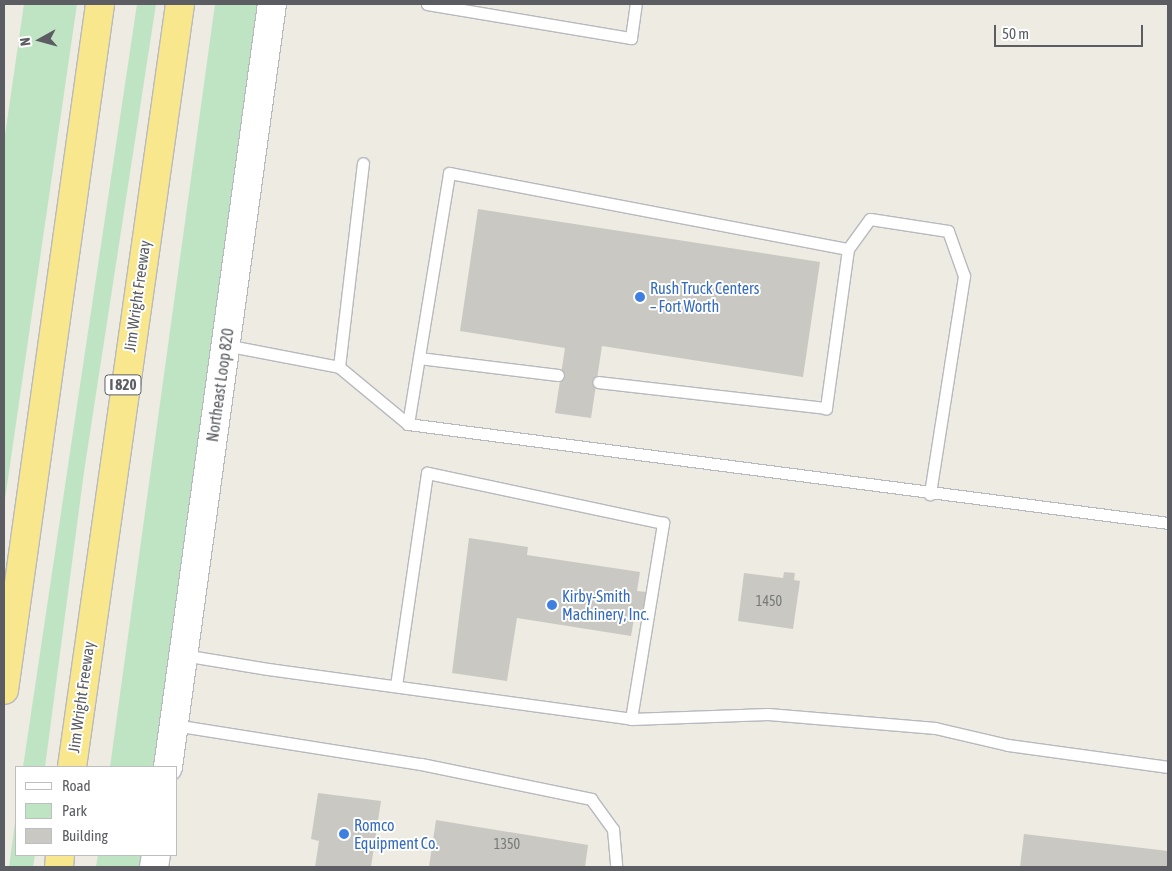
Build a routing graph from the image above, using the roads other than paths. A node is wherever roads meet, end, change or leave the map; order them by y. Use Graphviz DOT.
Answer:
graph roads {
  1 [pos="100,4"];
  2 [pos="180,4"];
  3 [pos="272,4"];
  4 [pos="427,4"];
  5 [pos="636,4"];
  6 [pos="363,163"];
  7 [pos="848,249"];
  8 [pos="225,346"];
  9 [pos="419,358"];
  10 [pos="339,367"];
  11 [pos="558,375"];
  12 [pos="598,382"];
  13 [pos="408,424"];
  14 [pos="930,494"];
  15 [pos="1168,523"];
  16 [pos="183,655"];
  17 [pos="396,686"];
  18 [pos="4,690"];
  19 [pos="631,719"];
  20 [pos="174,725"];
  21 [pos="72,766"];
  22 [pos="168,766"];
  23 [pos="1168,767"];
  24 [pos="616,867"];
  1 -- 18 [label="highway"];
  2 -- 21 [label="highway, Jim Wright Freeway / I 820"];
  3 -- 8 [label="main road, Northeast Loop 820"];
  4 -- 5 [label="lane"];
  6 -- 10 [label="lane"];
  7 -- 9 [label="lane"];
  7 -- 12 [label="lane"];
  7 -- 14 [label="lane"];
  8 -- 10 [label="lane"];
  8 -- 16 [label="main road, Northeast Loop 820"];
  9 -- 11 [label="lane"];
  9 -- 13 [label="lane"];
  10 -- 13 [label="lane"];
  13 -- 14 [label="lane"];
  14 -- 15 [label="lane"];
  16 -- 17 [label="lane"];
  16 -- 20 [label="main road, Northeast Loop 820"];
  17 -- 19 [label="lane"];
  17 -- 19 [label="lane"];
  19 -- 23 [label="lane"];
  20 -- 22 [label="main road, Northeast Loop 820"];
  20 -- 24 [label="lane"];
}
